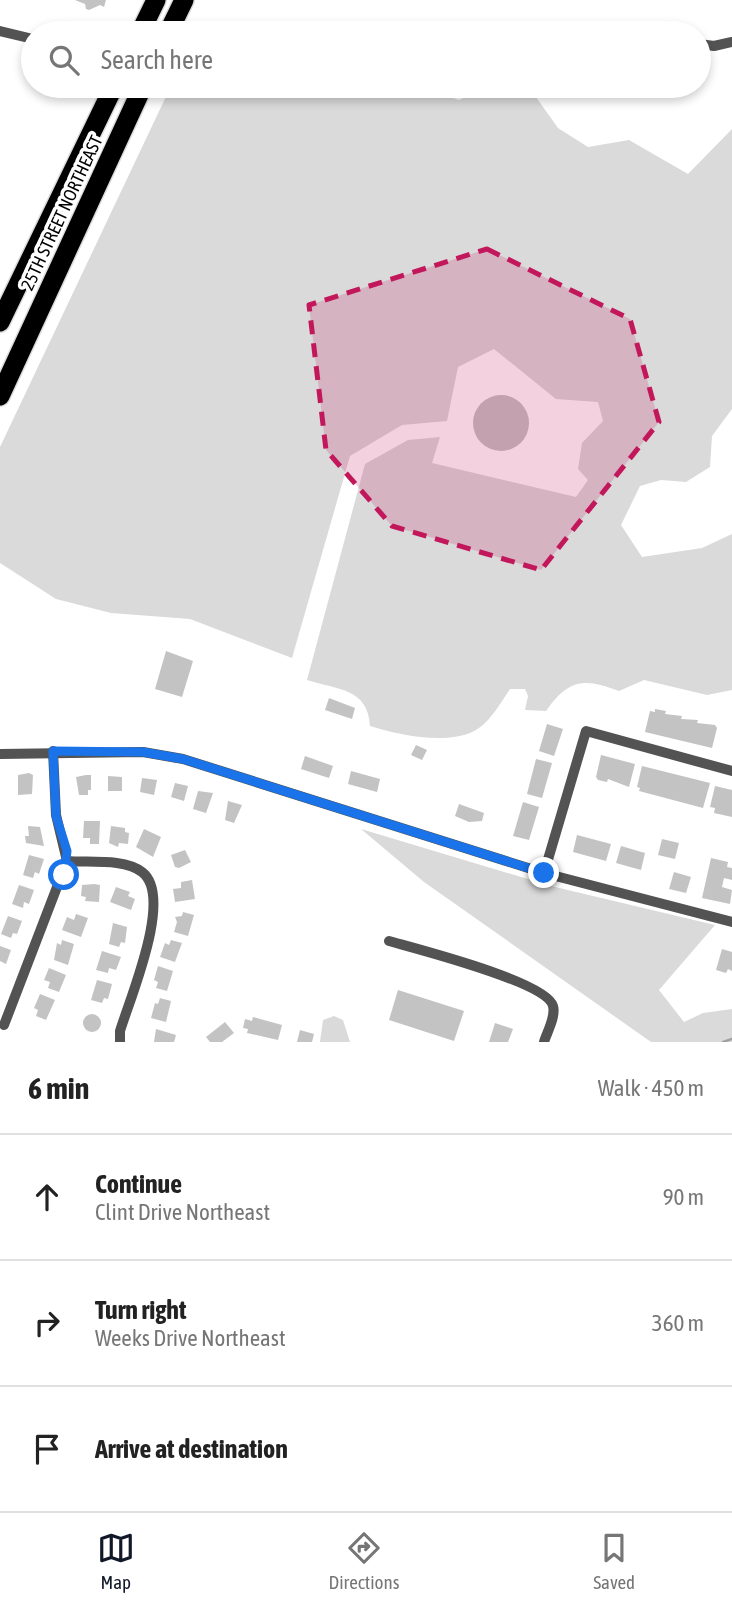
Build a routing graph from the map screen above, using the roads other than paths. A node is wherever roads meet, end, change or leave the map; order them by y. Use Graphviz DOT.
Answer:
graph roads {
  1 [pos="156,0"];
  2 [pos="184,0"];
  3 [pos="146,21"];
  4 [pos="174,21"];
  5 [pos="0,31"];
  6 [pos="21,35"];
  7 [pos="732,42"];
  8 [pos="711,46"];
  9 [pos="108,98"];
  10 [pos="138,98"];
  11 [pos="0,322"];
  12 [pos="0,396"];
  13 [pos="53,751"];
  14 [pos="0,754"];
  15 [pos="732,771"];
  16 [pos="67,861"];
  17 [pos="544,873"];
  18 [pos="732,922"];
  19 [pos="389,941"];
  20 [pos="4,1025"];
  21 [pos="120,1042"];
  22 [pos="544,1042"];
  1 -- 3 [label="highway"];
  2 -- 4 [label="highway"];
  5 -- 6 [label="street"];
  7 -- 8 [label="street"];
  9 -- 11 [label="highway, 25TH STREET NORTHEAST"];
  10 -- 12 [label="highway, 25TH STREET NORTHEAST"];
  13 -- 14 [label="street"];
  13 -- 16 [label="street"];
  13 -- 17 [label="street"];
  15 -- 17 [label="street"];
  16 -- 20 [label="street"];
  16 -- 21 [label="street"];
  17 -- 18 [label="street"];
  19 -- 22 [label="street"];
}
